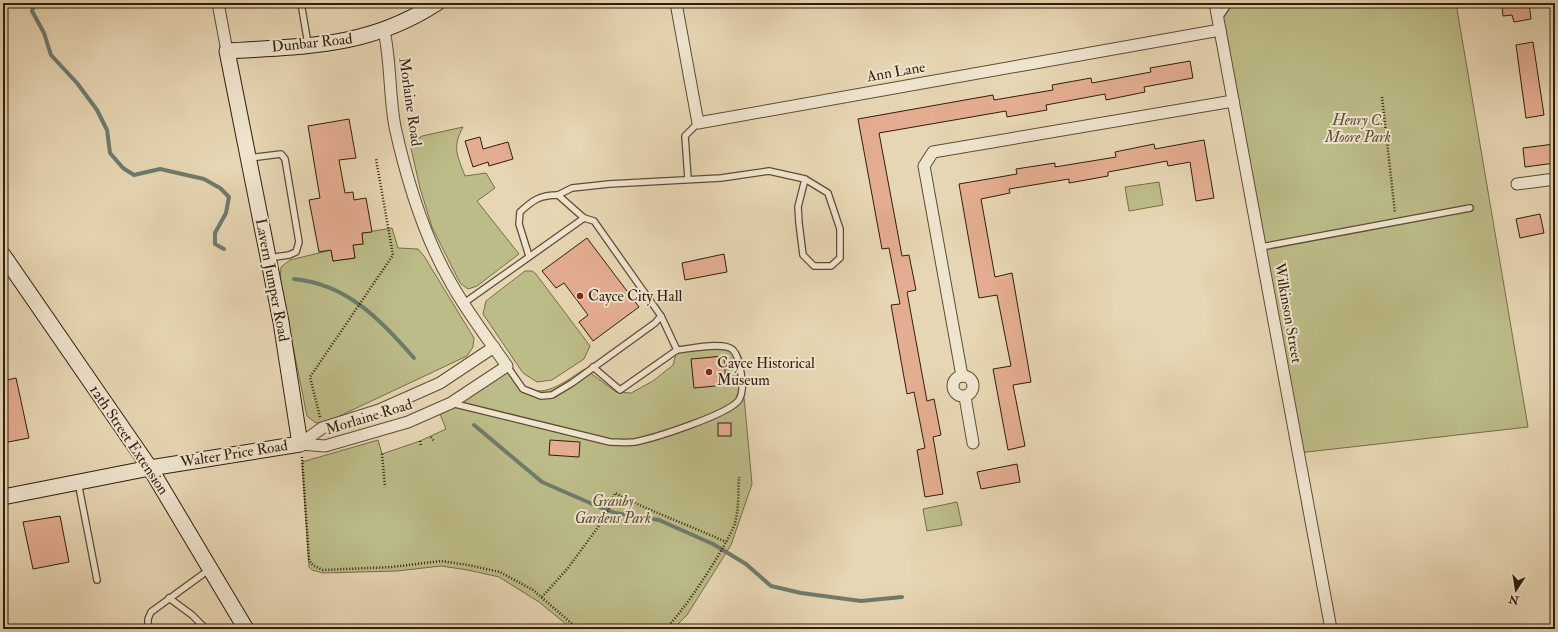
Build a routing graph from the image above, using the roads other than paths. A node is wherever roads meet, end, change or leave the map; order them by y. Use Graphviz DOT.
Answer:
graph roads {
  1 [pos="218,3"];
  2 [pos="301,3"];
  3 [pos="437,3"];
  4 [pos="676,3"];
  5 [pos="1215,3"];
  6 [pos="1229,3"];
  7 [pos="1219,25"];
  8 [pos="384,31"];
  9 [pos="308,46"];
  10 [pos="227,51"];
  11 [pos="1233,101"];
  12 [pos="698,122"];
  13 [pos="249,158"];
  14 [pos="688,179"];
  15 [pos="805,179"];
  16 [pos="1555,179"];
  17 [pos="1517,184"];
  18 [pos="558,196"];
  19 [pos="1470,208"];
  20 [pos="584,218"];
  21 [pos="1260,247"];
  22 [pos="3,255"];
  23 [pos="529,256"];
  24 [pos="268,258"];
  25 [pos="464,303"];
  26 [pos="661,316"];
  27 [pos="494,347"];
  28 [pos="677,350"];
  29 [pos="507,366"];
  30 [pos="593,367"];
  31 [pos="962,376"];
  32 [pos="965,396"];
  33 [pos="450,403"];
  34 [pos="973,443"];
  35 [pos="300,444"];
  36 [pos="150,468"];
  37 [pos="78,482"];
  38 [pos="3,497"];
  39 [pos="210,569"];
  40 [pos="97,580"];
  41 [pos="169,598"];
  42 [pos="148,629"];
  43 [pos="206,629"];
  44 [pos="246,629"];
  45 [pos="1331,629"];
  1 -- 10 [label="street, Lavern Jumper Road"];
  2 -- 9 [label="lane"];
  3 -- 8 [label="street, Dunbar Road"];
  4 -- 12 [label="street"];
  5 -- 7 [label="street, Wilkinson Street"];
  6 -- 7 [label="lane"];
  7 -- 11 [label="street, Wilkinson Street"];
  7 -- 12 [label="street, Ann Lane"];
  8 -- 9 [label="street, Dunbar Road"];
  8 -- 25 [label="street, Morlaine Road"];
  9 -- 10 [label="street, Dunbar Road"];
  10 -- 13 [label="street, Lavern Jumper Road"];
  11 -- 21 [label="street, Wilkinson Street"];
  11 -- 31 [label="street"];
  12 -- 14 [label="lane"];
  13 -- 24 [label="street, Lavern Jumper Road"];
  13 -- 24 [label="lane"];
  14 -- 15 [label="lane"];
  14 -- 18 [label="lane"];
  15 -- 15 [label="lane"];
  16 -- 17 [label="street"];
  18 -- 20 [label="lane"];
  18 -- 23 [label="lane"];
  19 -- 21 [label="lane"];
  20 -- 23 [label="lane"];
  20 -- 26 [label="lane"];
  21 -- 45 [label="street, Wilkinson Street"];
  22 -- 36 [label="street, 12th Street Extension"];
  23 -- 25 [label="lane"];
  24 -- 35 [label="street, Lavern Jumper Road"];
  25 -- 27 [label="street, Morlaine Road"];
  26 -- 28 [label="lane"];
  26 -- 30 [label="lane"];
  27 -- 29 [label="street, Morlaine Road"];
  27 -- 35 [label="street, Morlaine Road"];
  28 -- 30 [label="lane"];
  28 -- 33 [label="lane"];
  29 -- 30 [label="lane"];
  29 -- 33 [label="street, Morlaine Road"];
  31 -- 32 [label="street"];
  31 -- 32 [label="street"];
  32 -- 34 [label="street"];
  33 -- 35 [label="street, Morlaine Road"];
  35 -- 36 [label="street, Walter Price Road"];
  36 -- 37 [label="street, Walter Price Road"];
  36 -- 39 [label="street, 12th Street Extension"];
  37 -- 38 [label="street, Walter Price Road"];
  37 -- 40 [label="lane"];
  39 -- 41 [label="lane"];
  39 -- 44 [label="street, 12th Street Extension"];
  41 -- 42 [label="lane"];
  41 -- 43 [label="lane"];
}
